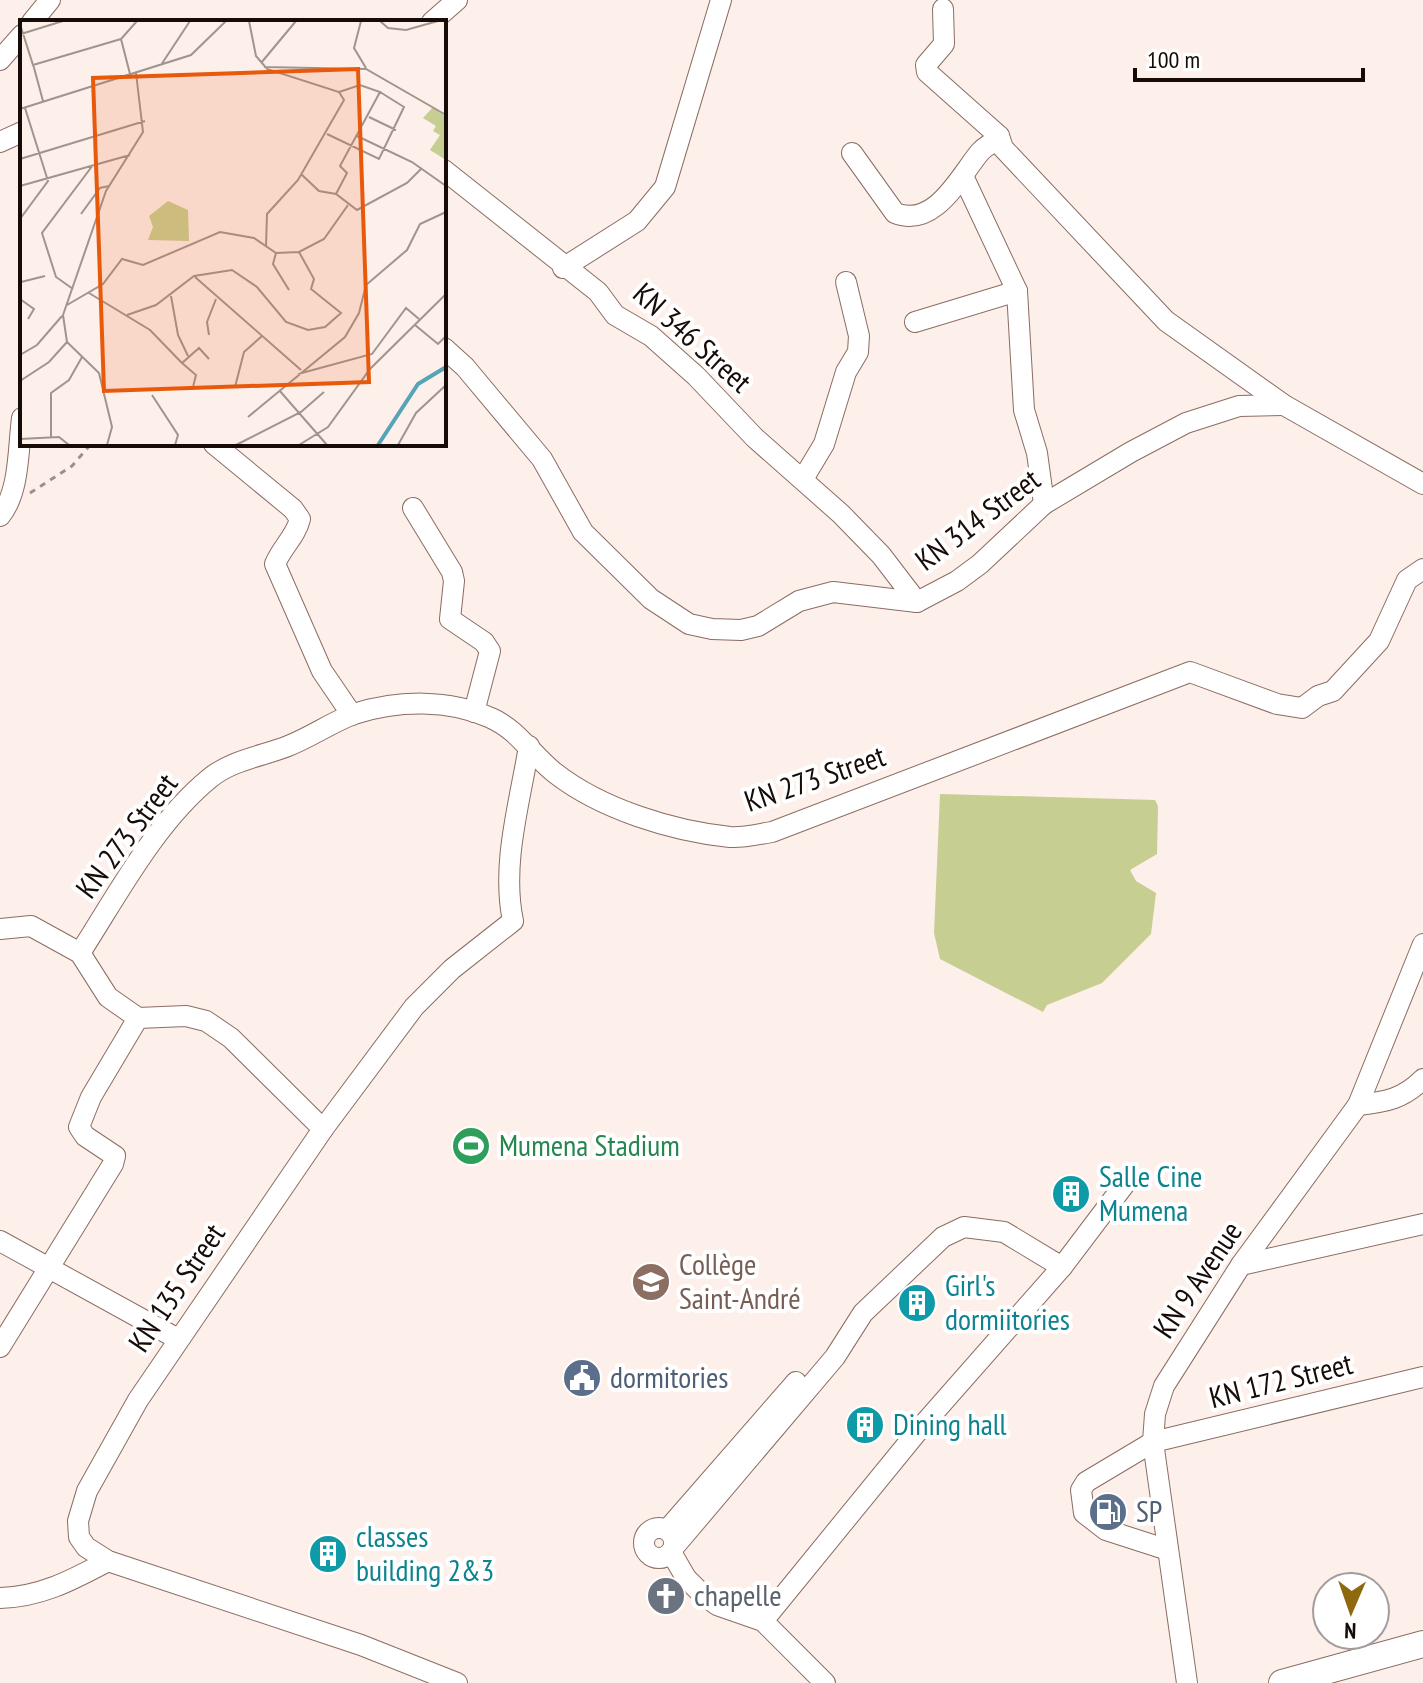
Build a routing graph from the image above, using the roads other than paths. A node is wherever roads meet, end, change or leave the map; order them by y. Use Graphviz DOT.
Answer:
graph roads {
  1 [pos="50,0"];
  2 [pos="457,0"];
  3 [pos="721,0"];
  4 [pos="943,9"];
  5 [pos="34,20"];
  6 [pos="434,20"];
  7 [pos="20,37"];
  8 [pos="0,60"];
  9 [pos="20,133"];
  10 [pos="999,136"];
  11 [pos="0,142"];
  12 [pos="852,153"];
  13 [pos="446,172"];
  14 [pos="963,176"];
  15 [pos="563,268"];
  16 [pos="846,282"];
  17 [pos="1017,291"];
  18 [pos="915,322"];
  19 [pos="446,350"];
  20 [pos="1284,405"];
  21 [pos="20,434"];
  22 [pos="216,446"];
  23 [pos="803,479"];
  24 [pos="1423,484"];
  25 [pos="1044,504"];
  26 [pos="413,508"];
  27 [pos="3,512"];
  28 [pos="1423,569"];
  29 [pos="917,602"];
  30 [pos="474,712"];
  31 [pos="352,715"];
  32 [pos="529,746"];
  33 [pos="0,929"];
  34 [pos="1423,944"];
  35 [pos="80,953"];
  36 [pos="138,1018"];
  37 [pos="1423,1079"];
  38 [pos="1358,1105"];
  39 [pos="323,1129"];
  40 [pos="1127,1181"];
  41 [pos="1423,1224"];
  42 [pos="0,1241"];
  43 [pos="1241,1265"];
  44 [pos="1062,1267"];
  45 [pos="50,1268"];
  46 [pos="8,1318"];
  47 [pos="178,1339"];
  48 [pos="0,1347"];
  49 [pos="1423,1377"];
  50 [pos="1153,1442"];
  51 [pos="1168,1550"];
  52 [pos="108,1561"];
  53 [pos="0,1598"];
  54 [pos="763,1621"];
  55 [pos="1423,1644"];
  56 [pos="457,1683"];
  57 [pos="825,1683"];
  58 [pos="1187,1683"];
  59 [pos="1282,1683"];
  1 -- 5 [label="street"];
  2 -- 6 [label="street"];
  3 -- 15 [label="street"];
  4 -- 10 [label="street"];
  7 -- 8 [label="street"];
  9 -- 11 [label="street"];
  10 -- 14 [label="street"];
  10 -- 20 [label="street"];
  12 -- 14 [label="street"];
  13 -- 15 [label="street, KN 346 Street"];
  14 -- 17 [label="street"];
  15 -- 23 [label="street, KN 346 Street"];
  16 -- 23 [label="street"];
  17 -- 18 [label="street"];
  17 -- 25 [label="street"];
  19 -- 29 [label="street, KN 314 Street"];
  20 -- 24 [label="street"];
  20 -- 25 [label="street, KN 314 Street"];
  21 -- 27 [label="street"];
  22 -- 31 [label="street"];
  23 -- 29 [label="street, KN 346 Street"];
  25 -- 29 [label="street, KN 314 Street"];
  26 -- 30 [label="street"];
  28 -- 32 [label="street, KN 273 Street"];
  30 -- 31 [label="street, KN 273 Street"];
  30 -- 32 [label="street, KN 273 Street"];
  31 -- 35 [label="street, KN 273 Street"];
  32 -- 39 [label="street, KN 135 Street"];
  33 -- 35 [label="street"];
  34 -- 38 [label="street, KN 9 Avenue"];
  35 -- 36 [label="street"];
  36 -- 39 [label="street"];
  36 -- 45 [label="street"];
  37 -- 38 [label="street"];
  38 -- 43 [label="street, KN 9 Avenue"];
  39 -- 47 [label="street, KN 135 Street"];
  40 -- 44 [label="street"];
  41 -- 43 [label="street"];
  42 -- 45 [label="street"];
  43 -- 50 [label="street, KN 9 Avenue"];
  44 -- 54 [label="street"];
  44 -- 54 [label="street"];
  45 -- 46 [label="street"];
  45 -- 47 [label="street"];
  46 -- 48 [label="street"];
  47 -- 52 [label="street, KN 135 Street"];
  49 -- 50 [label="street, KN 172 Street"];
  50 -- 51 [label="street, KN 9 Avenue"];
  50 -- 51 [label="street, KN 172 Street"];
  51 -- 58 [label="street, KN 9 Avenue"];
  52 -- 53 [label="street"];
  52 -- 56 [label="street, KN 135 Street"];
  54 -- 57 [label="street"];
  55 -- 59 [label="main road"];
}
